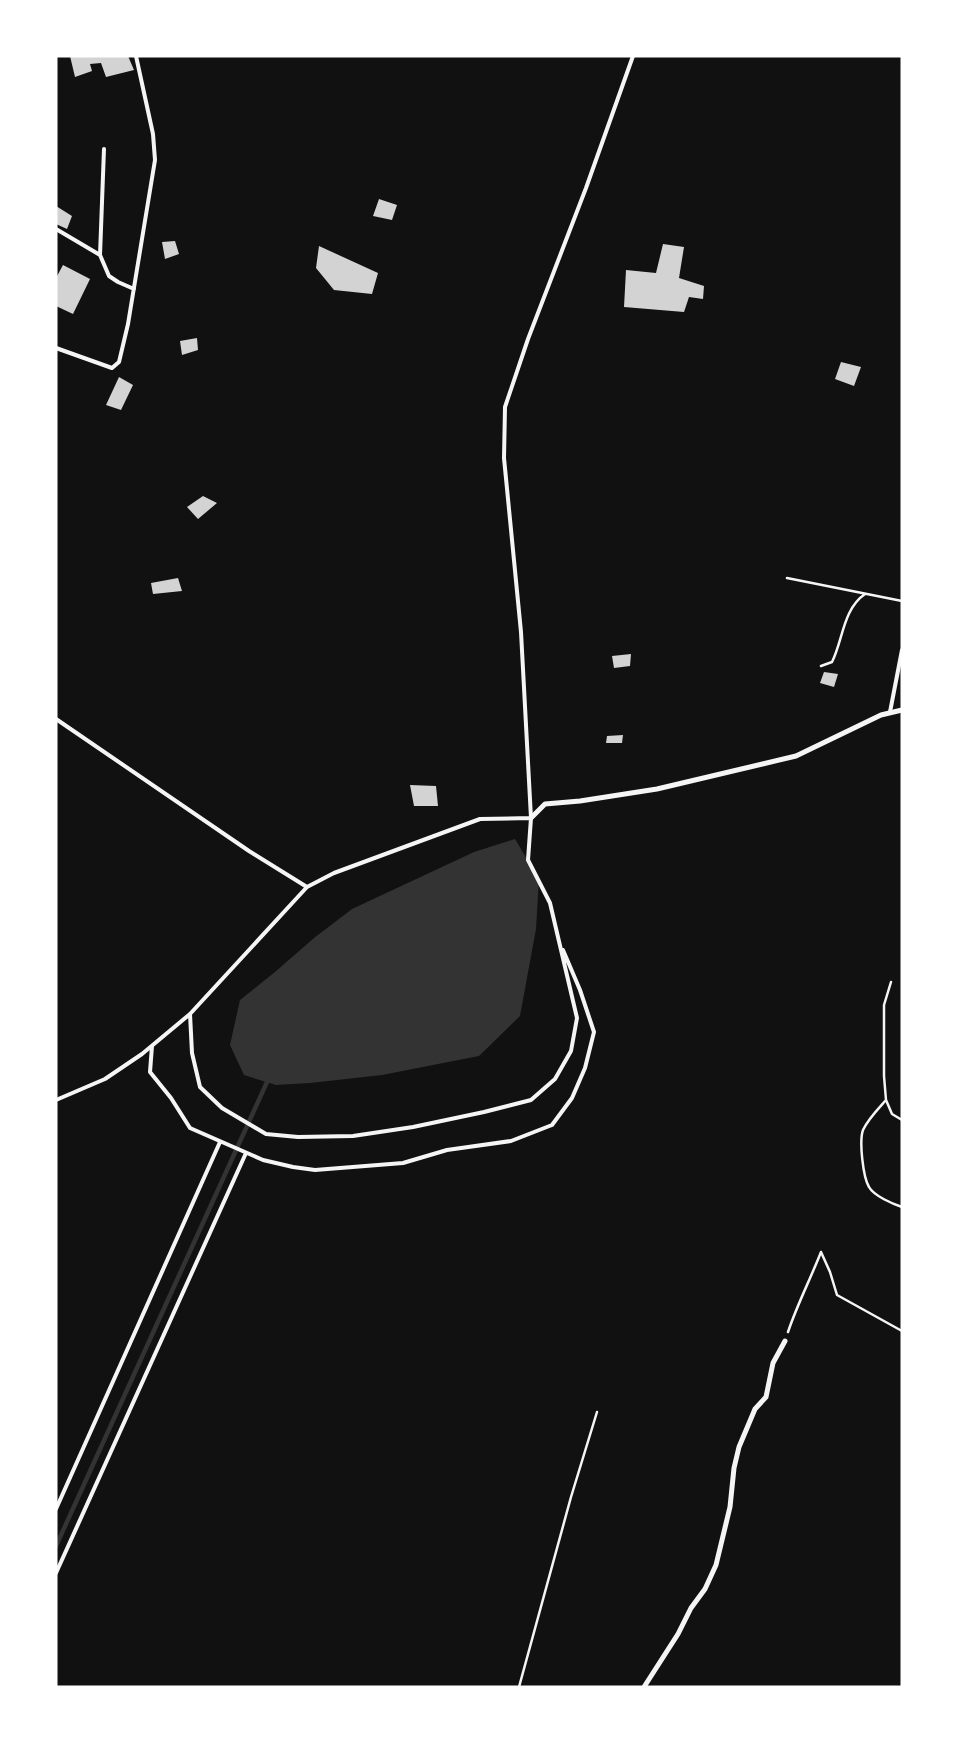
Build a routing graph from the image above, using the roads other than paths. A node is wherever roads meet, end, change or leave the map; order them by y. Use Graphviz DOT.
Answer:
graph roads {
  1 [pos="136,56"];
  2 [pos="633,56"];
  3 [pos="104,149"];
  4 [pos="56,229"];
  5 [pos="100,255"];
  6 [pos="134,289"];
  7 [pos="56,348"];
  8 [pos="902,650"];
  9 [pos="902,710"];
  10 [pos="890,712"];
  11 [pos="56,719"];
  12 [pos="531,818"];
  13 [pos="307,887"];
  14 [pos="560,941"];
  15 [pos="190,1014"];
  16 [pos="152,1046"];
  17 [pos="56,1100"];
  18 [pos="220,1142"];
  19 [pos="245,1152"];
  20 [pos="785,1341"];
  21 [pos="56,1509"];
  22 [pos="56,1573"];
  23 [pos="644,1687"];
  1 -- 6 [label="lane"];
  2 -- 12 [label="lane"];
  3 -- 5 [label="lane"];
  4 -- 5 [label="lane"];
  5 -- 6 [label="lane"];
  6 -- 7 [label="lane"];
  8 -- 10 [label="lane"];
  9 -- 10 [label="street"];
  10 -- 12 [label="street"];
  11 -- 13 [label="lane"];
  12 -- 13 [label="lane"];
  12 -- 14 [label="lane"];
  13 -- 15 [label="lane"];
  14 -- 15 [label="lane"];
  14 -- 19 [label="lane"];
  15 -- 16 [label="lane"];
  16 -- 17 [label="lane"];
  16 -- 18 [label="lane"];
  18 -- 19 [label="lane"];
  18 -- 21 [label="lane"];
  19 -- 22 [label="lane"];
  20 -- 23 [label="street"];
}
